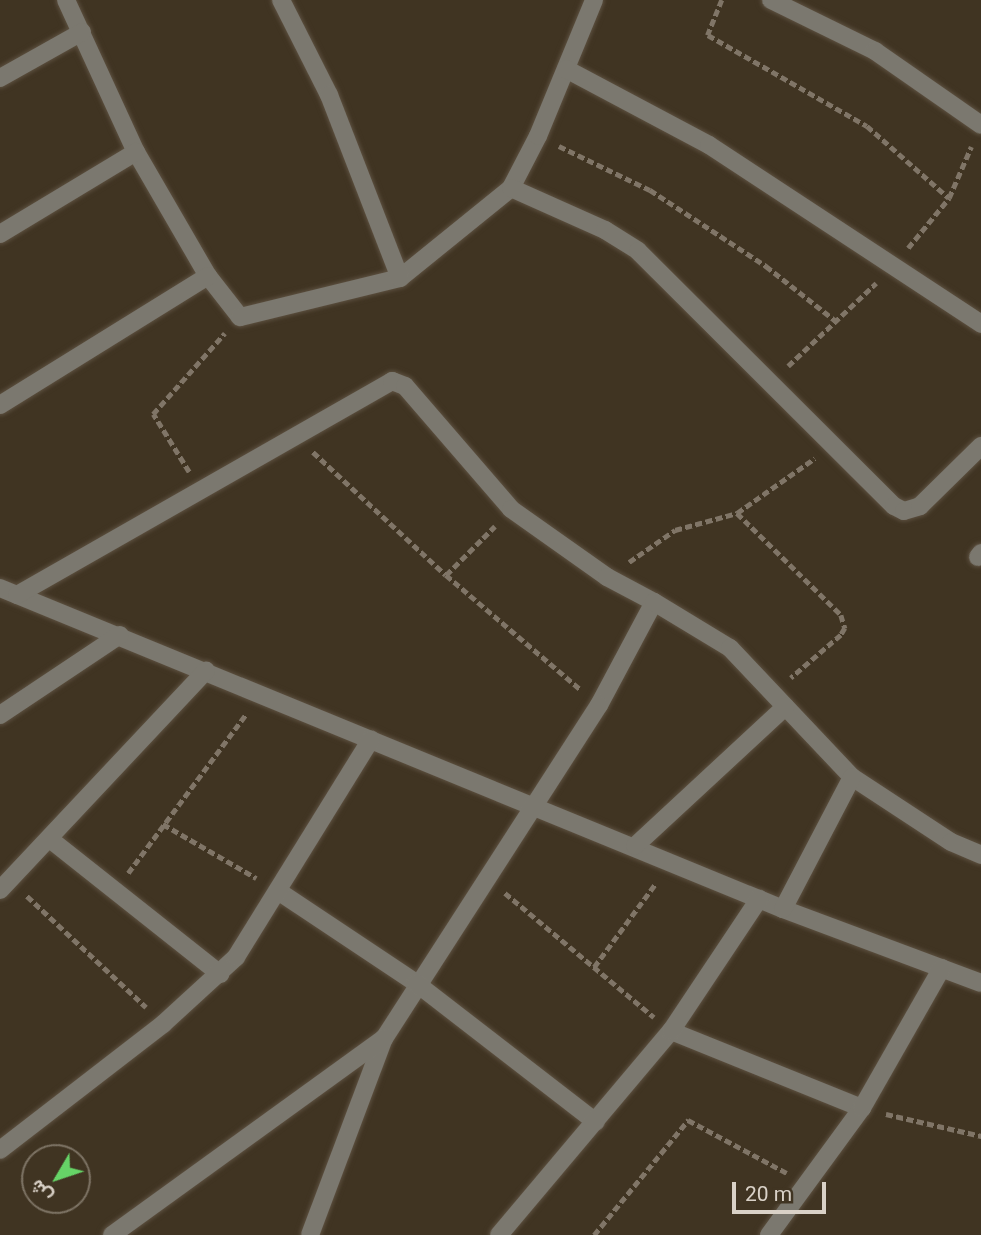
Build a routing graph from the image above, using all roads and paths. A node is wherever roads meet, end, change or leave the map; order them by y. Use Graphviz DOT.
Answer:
graph roads {
  1 [pos="66,0"];
  2 [pos="281,0"];
  3 [pos="594,0"];
  4 [pos="722,0"];
  5 [pos="771,0"];
  6 [pos="82,32"];
  7 [pos="566,69"];
  8 [pos="0,78"];
  9 [pos="981,125"];
  10 [pos="538,136"];
  11 [pos="136,152"];
  12 [pos="511,188"];
  13 [pos="949,198"];
  14 [pos="0,234"];
  15 [pos="892,268"];
  16 [pos="208,276"];
  17 [pos="400,278"];
  18 [pos="240,317"];
  19 [pos="836,321"];
  20 [pos="981,324"];
  21 [pos="772,380"];
  22 [pos="0,405"];
  23 [pos="295,435"];
  24 [pos="835,443"];
  25 [pos="981,446"];
  26 [pos="199,488"];
  27 [pos="511,509"];
  28 [pos="737,513"];
  29 [pos="446,575"];
  30 [pos="607,577"];
  31 [pos="8,591"];
  32 [pos="654,602"];
  33 [pos="120,635"];
  34 [pos="206,671"];
  35 [pos="262,693"];
  36 [pos="771,694"];
  37 [pos="599,705"];
  38 [pos="785,707"];
  39 [pos="0,715"];
  40 [pos="371,738"];
  41 [pos="852,777"];
  42 [pos="536,805"];
  43 [pos="163,824"];
  44 [pos="51,840"];
  45 [pos="635,846"];
  46 [pos="981,855"];
  47 [pos="672,861"];
  48 [pos="488,879"];
  49 [pos="5,886"];
  50 [pos="116,891"];
  51 [pos="278,891"];
  52 [pos="759,899"];
  53 [pos="783,909"];
  54 [pos="594,967"];
  55 [pos="942,968"];
  56 [pos="220,974"];
  57 [pos="416,983"];
  58 [pos="981,983"];
  59 [pos="163,1024"];
  60 [pos="671,1031"];
  61 [pos="384,1038"];
  62 [pos="862,1108"];
  63 [pos="596,1122"];
  64 [pos="981,1136"];
  65 [pos="0,1150"];
  66 [pos="808,1185"];
  67 [pos="112,1235"];
  68 [pos="310,1235"];
  69 [pos="499,1235"];
  70 [pos="594,1235"];
  71 [pos="769,1235"];
  1 -- 6 [label="street"];
  2 -- 17 [label="street"];
  3 -- 7 [label="street"];
  4 -- 13 [label="path"];
  5 -- 9 [label="street"];
  6 -- 8 [label="street"];
  6 -- 11 [label="street"];
  7 -- 10 [label="street"];
  7 -- 15 [label="street"];
  9 -- 13 [label="path"];
  10 -- 12 [label="street"];
  10 -- 19 [label="path"];
  11 -- 14 [label="street"];
  11 -- 16 [label="street"];
  12 -- 17 [label="street"];
  12 -- 21 [label="street"];
  13 -- 15 [label="path"];
  15 -- 19 [label="path"];
  15 -- 20 [label="street"];
  16 -- 18 [label="street"];
  16 -- 22 [label="street"];
  17 -- 18 [label="street"];
  18 -- 26 [label="path"];
  19 -- 21 [label="path"];
  21 -- 24 [label="street"];
  23 -- 26 [label="street"];
  23 -- 27 [label="street"];
  23 -- 29 [label="path"];
  24 -- 25 [label="street"];
  24 -- 28 [label="path"];
  26 -- 31 [label="street"];
  27 -- 29 [label="path"];
  27 -- 30 [label="street"];
  28 -- 30 [label="path"];
  28 -- 36 [label="path"];
  29 -- 37 [label="path"];
  30 -- 32 [label="street"];
  31 -- 33 [label="street"];
  32 -- 36 [label="street"];
  32 -- 37 [label="street"];
  33 -- 34 [label="street"];
  33 -- 39 [label="street"];
  34 -- 35 [label="street"];
  34 -- 44 [label="street"];
  35 -- 40 [label="street"];
  35 -- 43 [label="path"];
  36 -- 38 [label="street"];
  37 -- 42 [label="street"];
  38 -- 41 [label="street"];
  38 -- 45 [label="street"];
  40 -- 42 [label="street"];
  40 -- 51 [label="street"];
  41 -- 46 [label="street"];
  41 -- 53 [label="street"];
  42 -- 45 [label="street"];
  42 -- 48 [label="street"];
  43 -- 50 [label="path"];
  43 -- 51 [label="path"];
  44 -- 49 [label="street"];
  44 -- 50 [label="street"];
  45 -- 47 [label="street"];
  47 -- 52 [label="street"];
  47 -- 54 [label="path"];
  48 -- 54 [label="path"];
  48 -- 57 [label="street"];
  49 -- 59 [label="path"];
  50 -- 56 [label="street"];
  51 -- 56 [label="street"];
  51 -- 57 [label="street"];
  52 -- 53 [label="street"];
  52 -- 60 [label="street"];
  53 -- 55 [label="street"];
  54 -- 60 [label="path"];
  55 -- 58 [label="street"];
  55 -- 62 [label="street"];
  56 -- 59 [label="street"];
  57 -- 61 [label="street"];
  57 -- 63 [label="street"];
  59 -- 65 [label="street"];
  60 -- 62 [label="street"];
  60 -- 63 [label="street"];
  61 -- 67 [label="street"];
  61 -- 68 [label="street"];
  62 -- 64 [label="path"];
  62 -- 66 [label="street"];
  63 -- 69 [label="street"];
  66 -- 70 [label="path"];
  66 -- 71 [label="street"];
}
